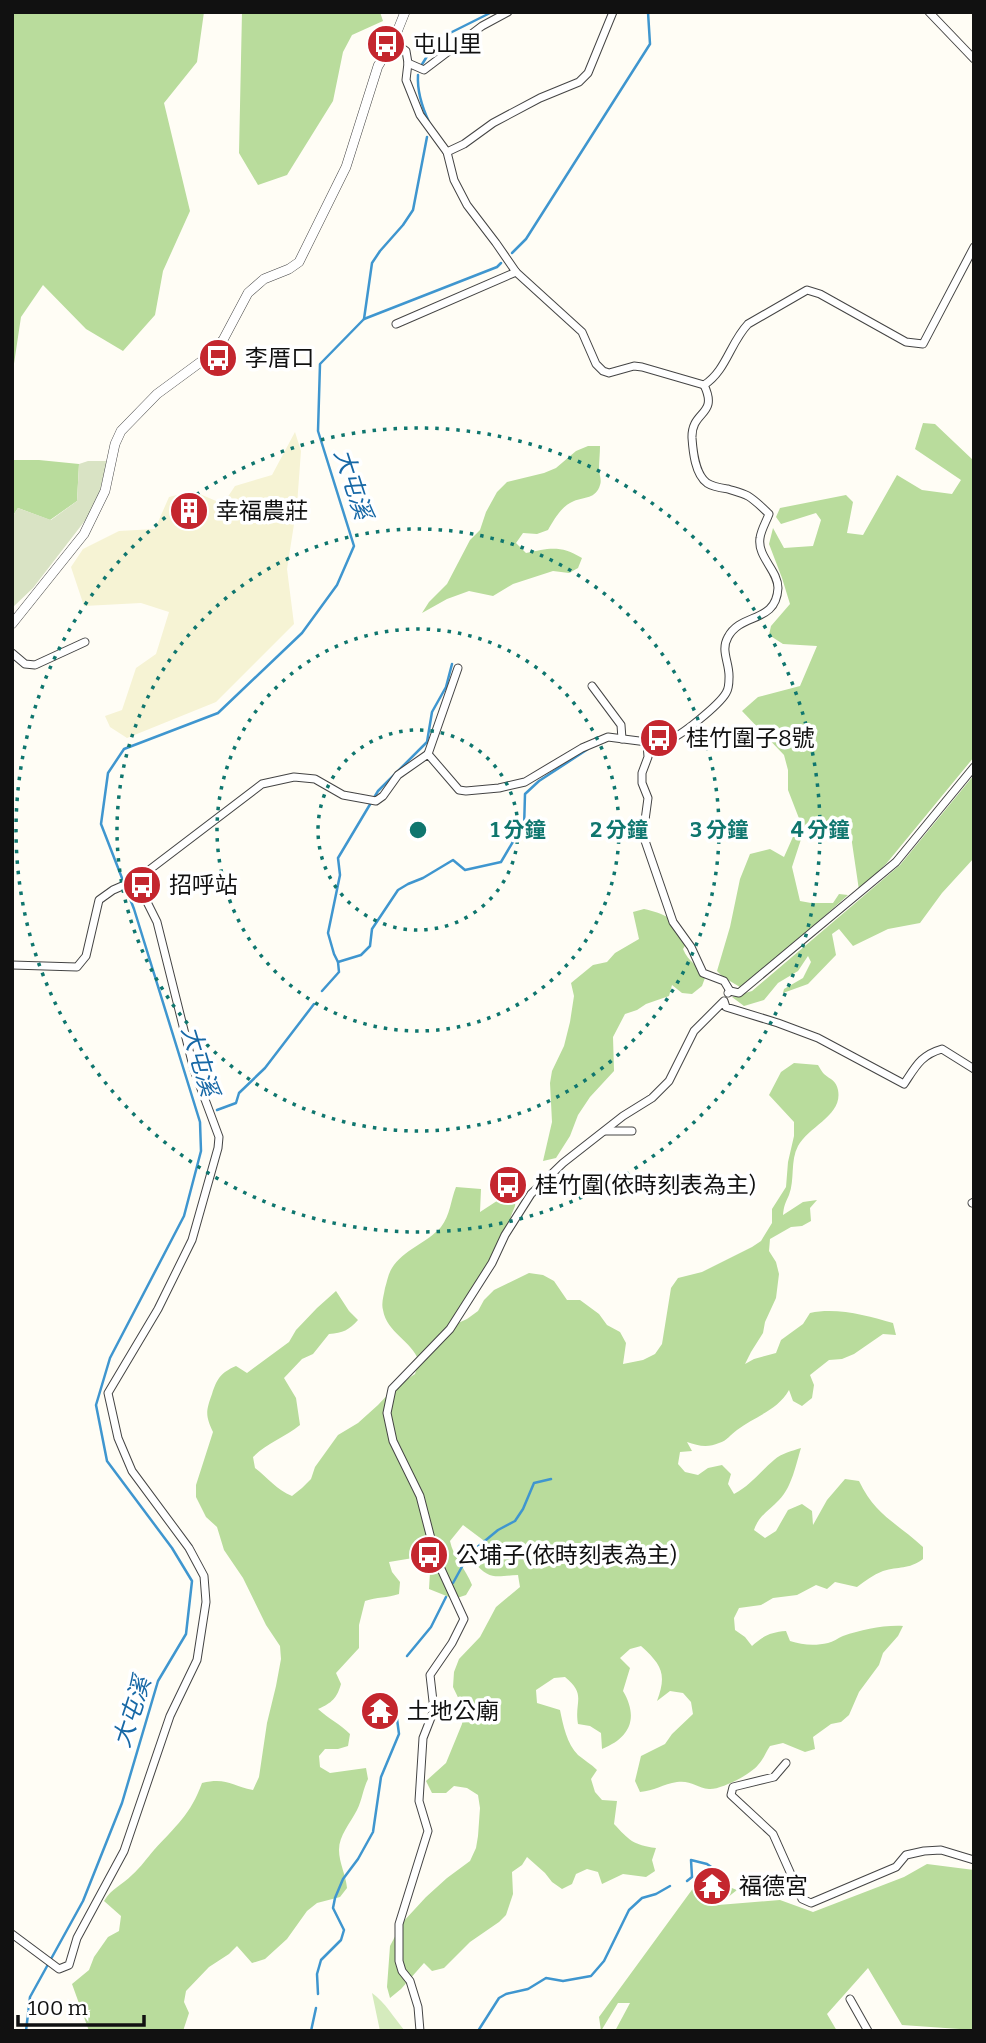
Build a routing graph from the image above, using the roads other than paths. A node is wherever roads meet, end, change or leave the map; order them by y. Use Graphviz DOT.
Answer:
graph roads {
  1 [pos="405,12"];
  2 [pos="508,12"];
  3 [pos="613,12"];
  4 [pos="929,12"];
  5 [pos="393,42"];
  6 [pos="974,59"];
  7 [pos="408,64"];
  8 [pos="424,70"];
  9 [pos="432,77"];
  10 [pos="447,152"];
  11 [pos="974,247"];
  12 [pos="516,272"];
  13 [pos="396,324"];
  14 [pos="704,385"];
  15 [pos="12,624"];
  16 [pos="85,642"];
  17 [pos="12,653"];
  18 [pos="458,668"];
  19 [pos="592,686"];
  20 [pos="622,739"];
  21 [pos="647,743"];
  22 [pos="428,754"];
  23 [pos="974,767"];
  24 [pos="133,882"];
  25 [pos="12,965"];
  26 [pos="730,991"];
  27 [pos="724,1001"];
  28 [pos="974,1069"];
  29 [pos="605,1130"];
  30 [pos="632,1131"];
  31 [pos="786,1763"];
  32 [pos="974,1860"];
  33 [pos="12,1934"];
  34 [pos="850,1999"];
  35 [pos="419,2031"];
  36 [pos="868,2031"];
  1 -- 5 [label="street"];
  2 -- 8 [label="street"];
  3 -- 10 [label="street"];
  4 -- 6 [label="street"];
  5 -- 7 [label="street"];
  5 -- 15 [label="street"];
  7 -- 8 [label="street"];
  7 -- 10 [label="street"];
  8 -- 9 [label="street"];
  10 -- 12 [label="street"];
  11 -- 14 [label="street"];
  12 -- 13 [label="street"];
  12 -- 14 [label="street"];
  14 -- 21 [label="street"];
  16 -- 17 [label="street"];
  18 -- 22 [label="street"];
  19 -- 20 [label="street"];
  20 -- 21 [label="street"];
  20 -- 22 [label="street"];
  21 -- 26 [label="street"];
  22 -- 24 [label="street"];
  23 -- 26 [label="street"];
  24 -- 25 [label="street"];
  24 -- 33 [label="street"];
  26 -- 27 [label="street"];
  27 -- 28 [label="street"];
  27 -- 29 [label="street"];
  29 -- 30 [label="street"];
  29 -- 35 [label="street"];
  31 -- 32 [label="street"];
  34 -- 36 [label="street"];
}
